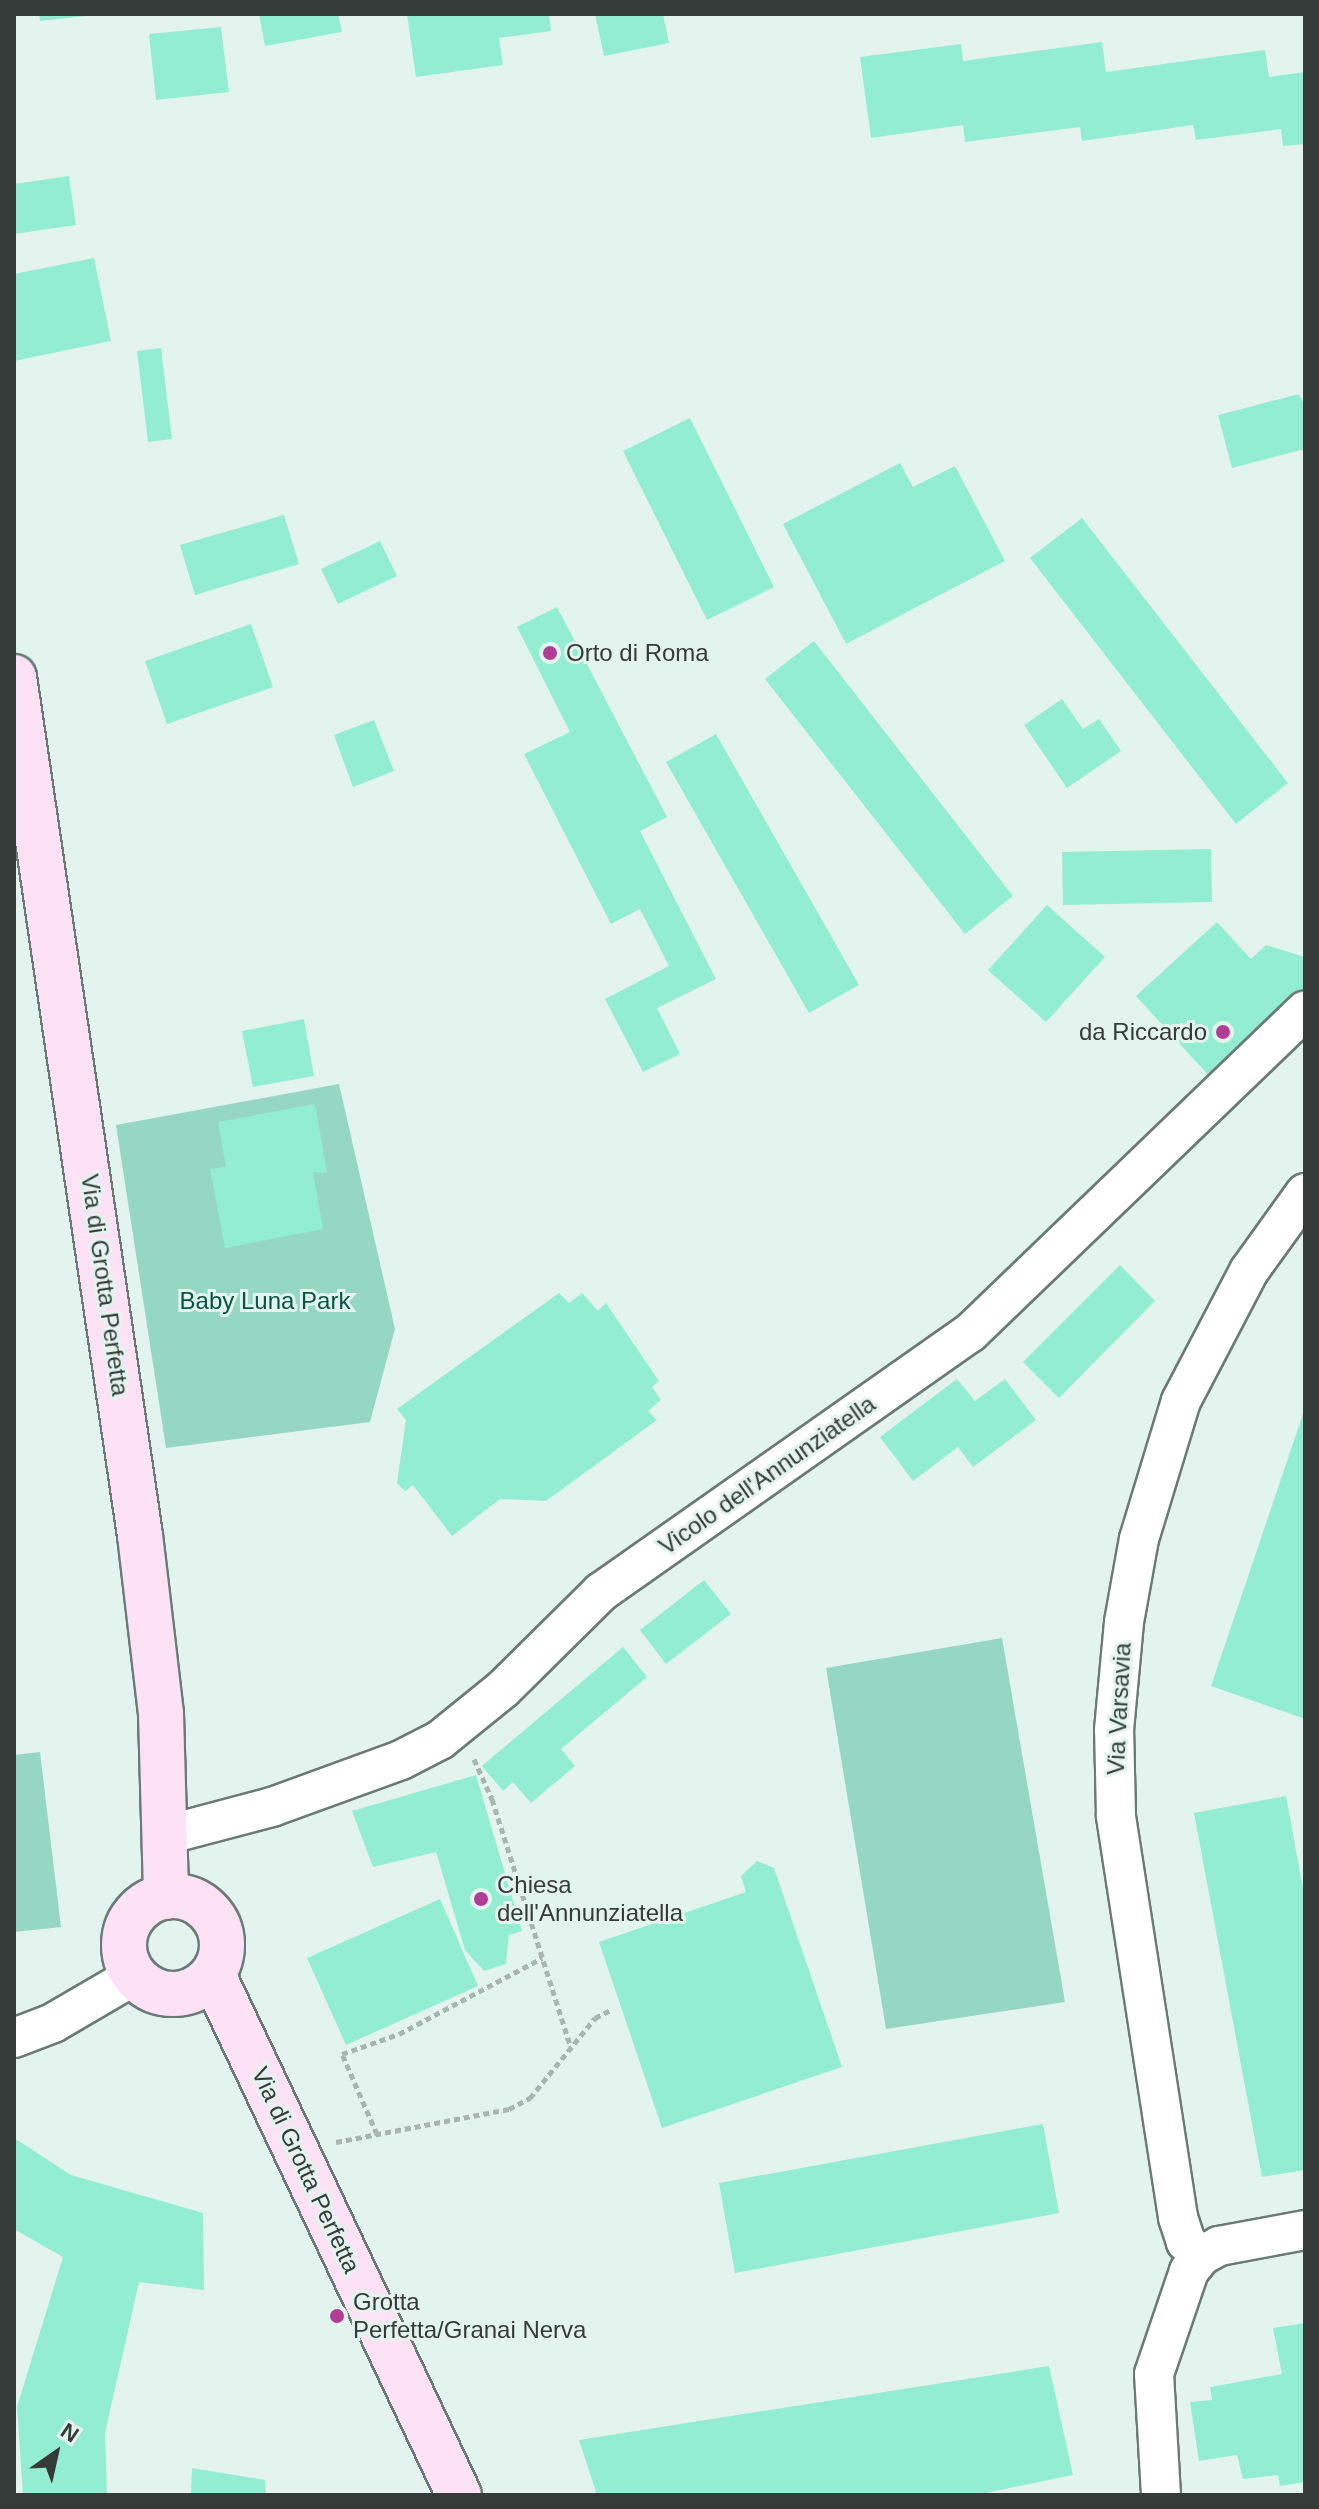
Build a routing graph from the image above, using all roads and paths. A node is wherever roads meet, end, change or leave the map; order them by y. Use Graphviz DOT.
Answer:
graph roads {
  1 [pos="14,677"];
  2 [pos="1305,1011"];
  3 [pos="1305,1193"];
  4 [pos="458,1726"];
  5 [pos="166,1835"];
  6 [pos="166,1897"];
  7 [pos="542,1958"];
  8 [pos="135,1975"];
  9 [pos="213,1975"];
  10 [pos="611,2010"];
  11 [pos="14,2038"];
  12 [pos="570,2046"];
  13 [pos="377,2134"];
  14 [pos="296,2149"];
  15 [pos="1305,2230"];
  16 [pos="1201,2256"];
  17 [pos="459,2495"];
  18 [pos="1161,2495"];
  1 -- 5 [label="street, Via di Grotta Perfetta"];
  2 -- 4 [label="street, Vicolo dell'Annunziatella"];
  3 -- 16 [label="street, Via Varsavia"];
  4 -- 5 [label="street, Vicolo dell'Annunziatella"];
  4 -- 7 [label="path"];
  5 -- 6 [label="street, Via di Grotta Perfetta"];
  6 -- 8 [label="street"];
  6 -- 9 [label="street"];
  7 -- 12 [label="path"];
  7 -- 13 [label="path"];
  8 -- 9 [label="street"];
  8 -- 11 [label="street"];
  9 -- 14 [label="street, Via di Grotta Perfetta"];
  10 -- 12 [label="path"];
  12 -- 13 [label="path"];
  13 -- 14 [label="path"];
  14 -- 17 [label="street, Via di Grotta Perfetta"];
  15 -- 16 [label="street"];
  16 -- 18 [label="street"];
}
